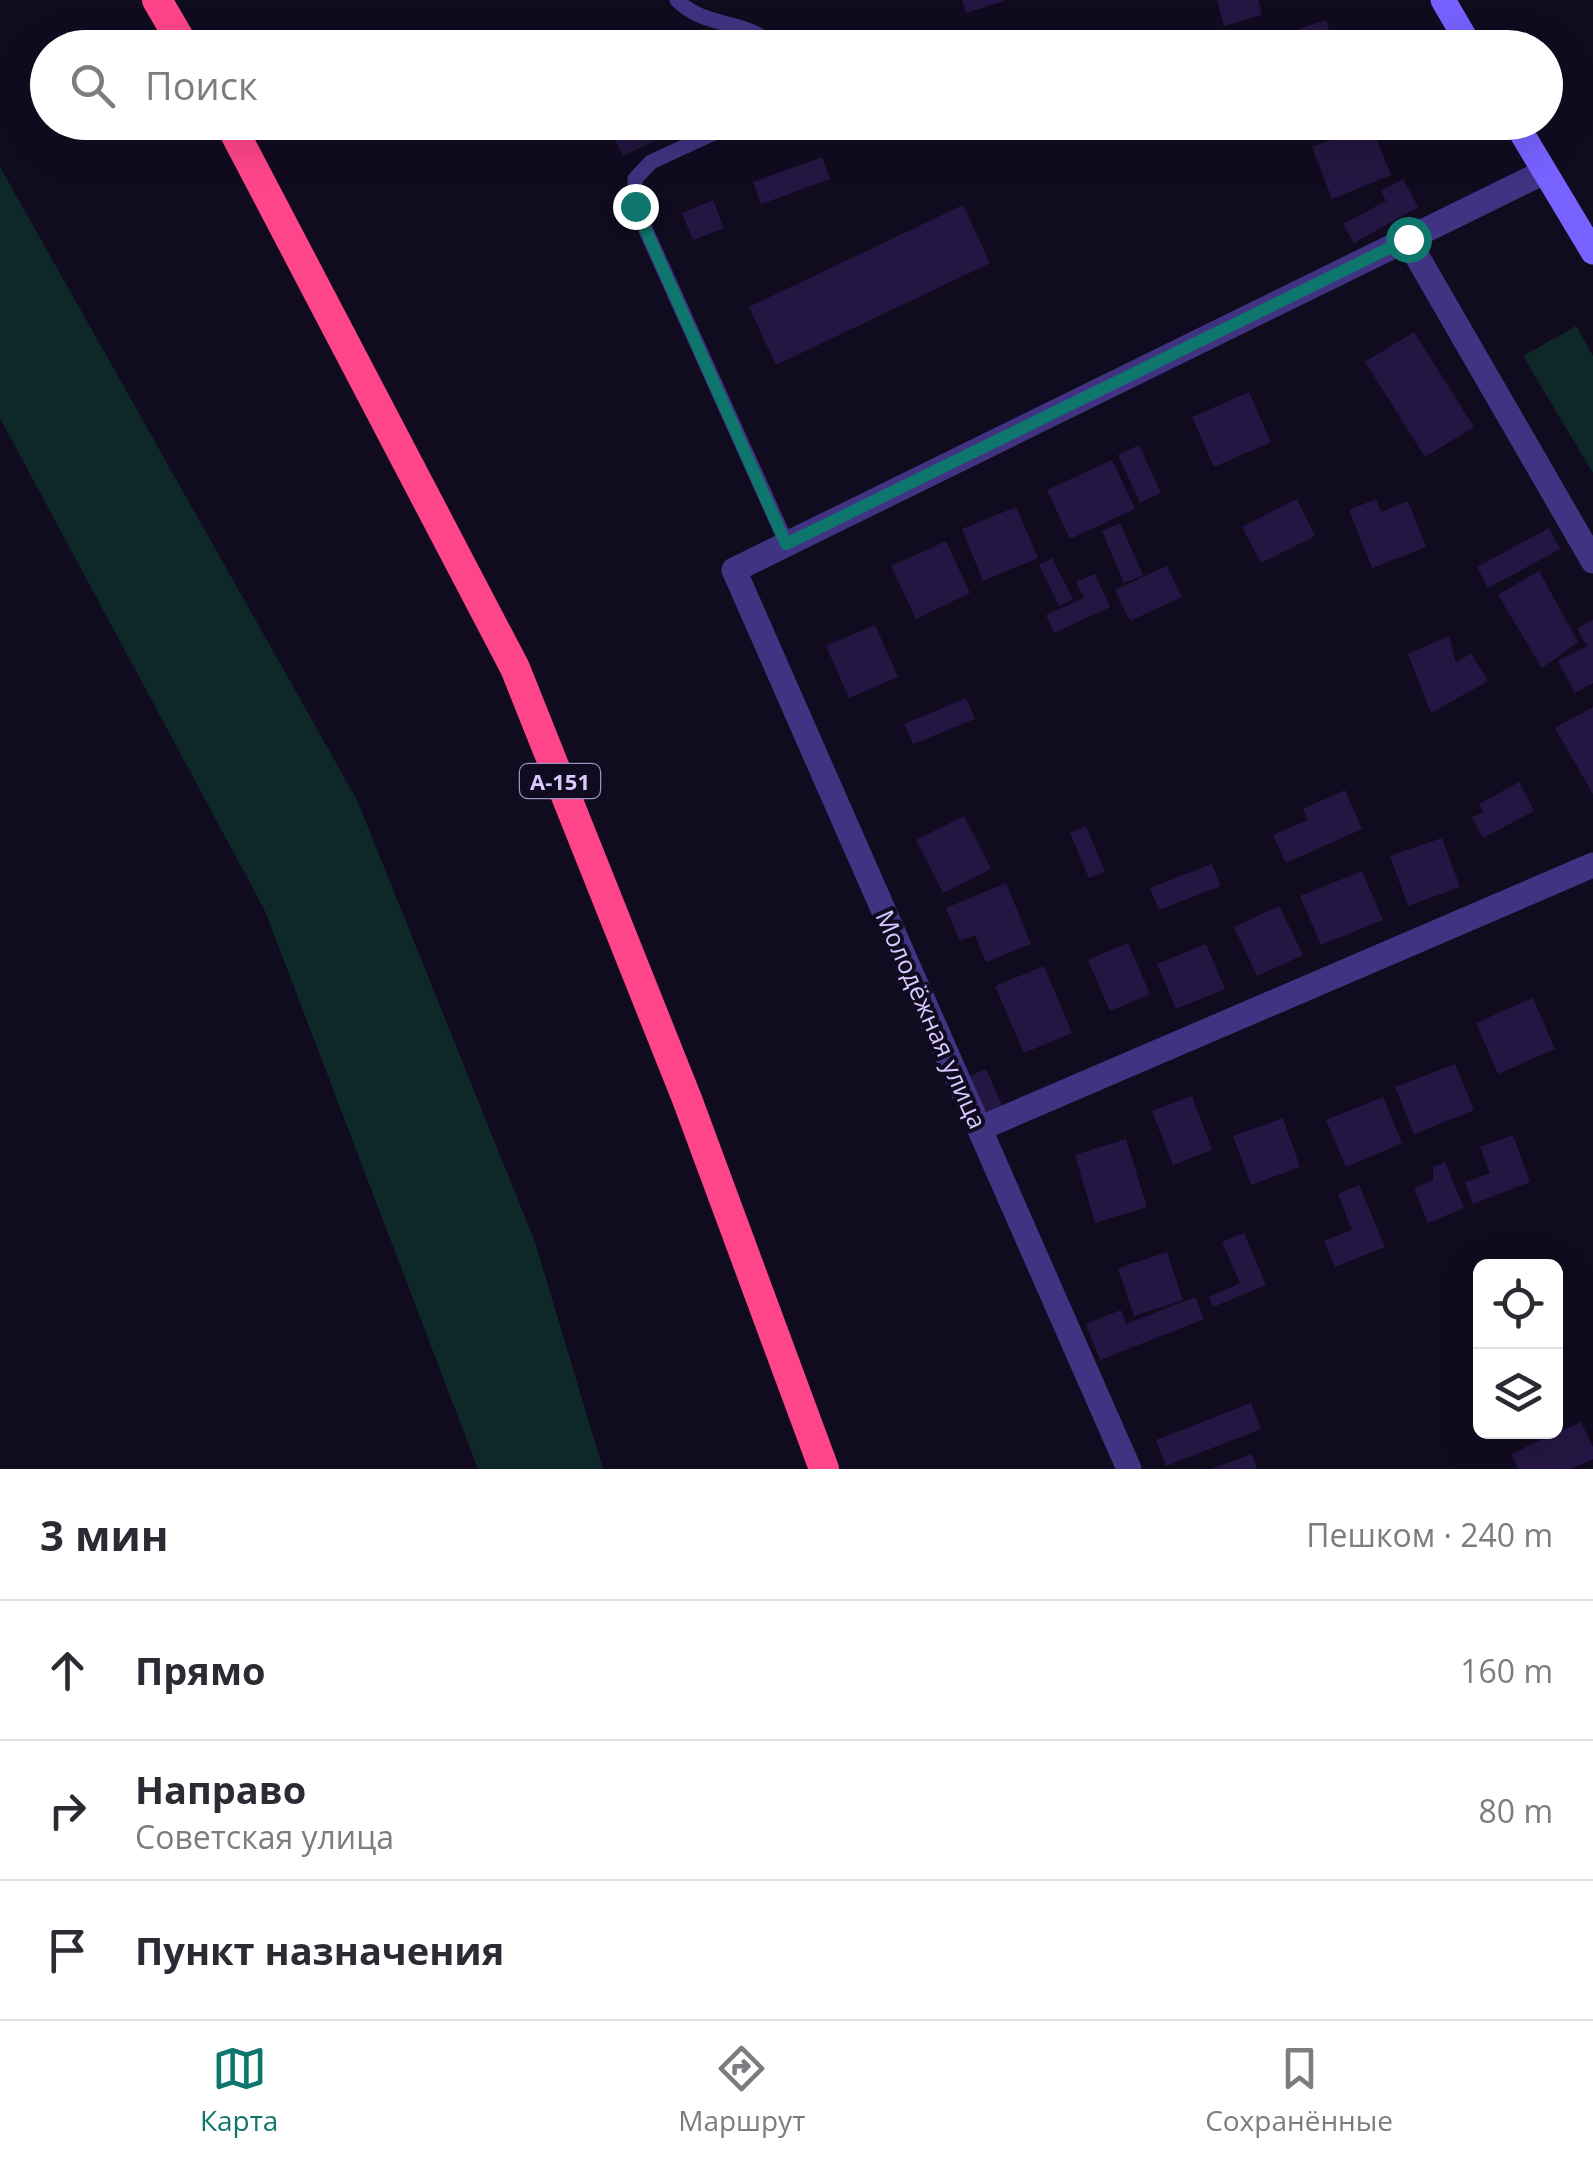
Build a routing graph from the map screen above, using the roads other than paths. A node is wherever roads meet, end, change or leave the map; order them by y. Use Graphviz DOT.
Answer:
graph roads {
  1 [pos="157,0"];
  2 [pos="677,0"];
  3 [pos="1443,0"];
  4 [pos="174,30"];
  5 [pos="749,30"];
  6 [pos="1460,30"];
  7 [pos="238,140"];
  8 [pos="699,140"];
  9 [pos="1525,140"];
  10 [pos="1544,172"];
  11 [pos="1408,239"];
  12 [pos="1593,252"];
  13 [pos="786,544"];
  14 [pos="1593,561"];
  15 [pos="1593,865"];
  16 [pos="981,1128"];
  17 [pos="824,1469"];
  18 [pos="1129,1469"];
  1 -- 4 [label="highway"];
  2 -- 5 [label="lane"];
  3 -- 6 [label="street"];
  7 -- 17 [label="highway, А-151"];
  8 -- 13 [label="lane"];
  9 -- 10 [label="street"];
  10 -- 11 [label="street"];
  10 -- 12 [label="street"];
  11 -- 13 [label="street"];
  11 -- 14 [label="street"];
  13 -- 16 [label="street, Молодёжная улица"];
  15 -- 16 [label="street"];
  16 -- 18 [label="street, Молодёжная улица"];
}
